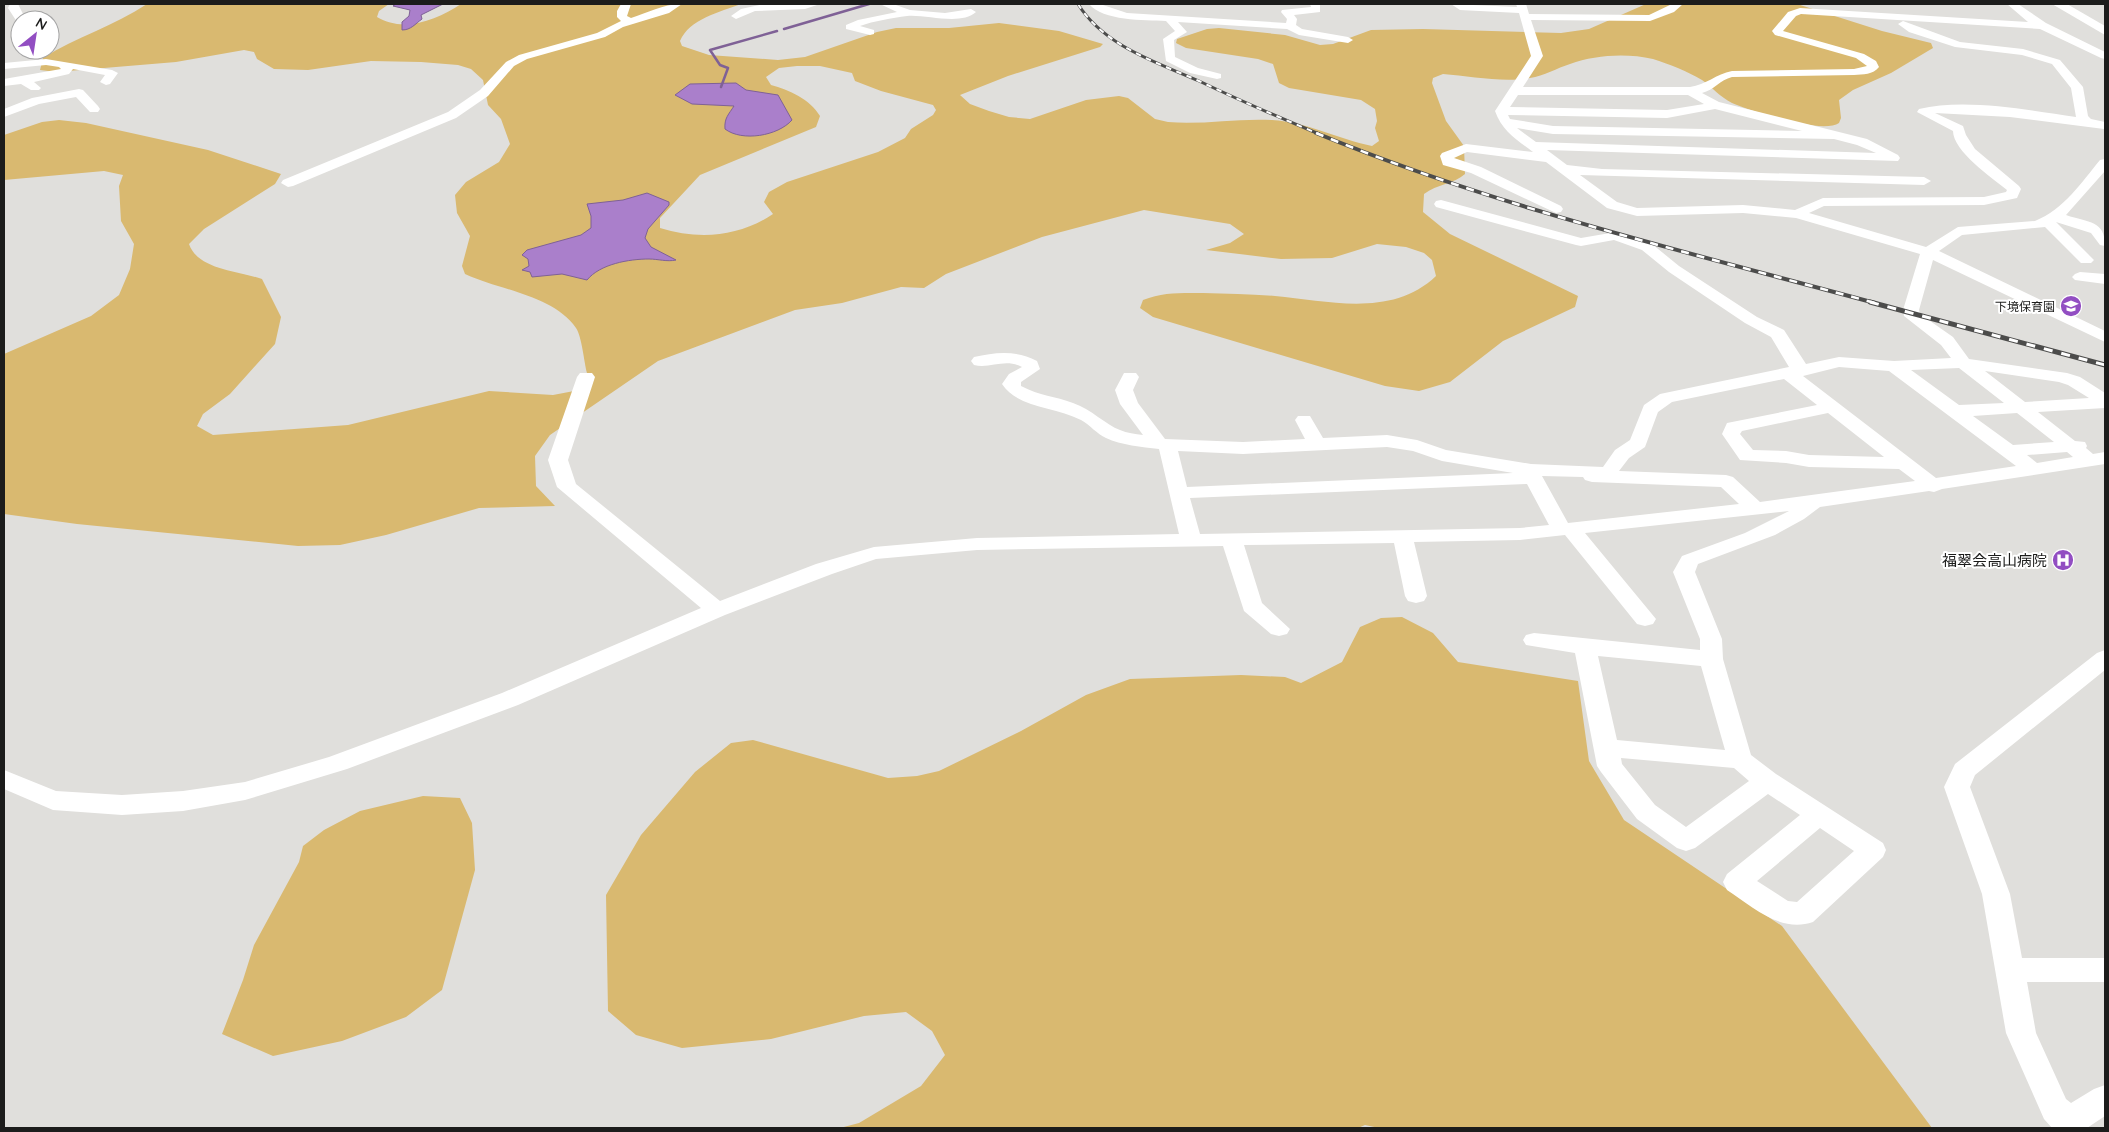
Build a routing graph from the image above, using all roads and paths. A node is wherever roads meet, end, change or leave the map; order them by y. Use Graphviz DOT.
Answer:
graph roads {
  1 [pos="626,4"];
  2 [pos="677,4"];
  3 [pos="815,4"];
  4 [pos="885,4"];
  5 [pos="1094,4"];
  6 [pos="1315,4"];
  7 [pos="1456,4"];
  8 [pos="1805,4"];
  9 [pos="2012,4"];
  10 [pos="2058,4"];
  11 [pos="1479,6"];
  12 [pos="1676,6"];
  13 [pos="1146,7"];
  14 [pos="1523,10"];
  15 [pos="971,12"];
  16 [pos="1817,12"];
  17 [pos="736,16"];
  18 [pos="1167,19"];
  19 [pos="1898,19"];
  20 [pos="629,21"];
  21 [pos="901,21"];
  22 [pos="1290,26"];
  23 [pos="2044,26"];
  24 [pos="2105,31"];
  25 [pos="841,39"];
  26 [pos="1348,40"];
  27 [pos="2105,45"];
  28 [pos="2092,47"];
  29 [pos="2105,56"];
  30 [pos="67,64"];
  31 [pos="4,66"];
  32 [pos="1217,76"];
  33 [pos="25,80"];
  34 [pos="106,82"];
  35 [pos="4,83"];
  36 [pos="1514,91"];
  37 [pos="1690,91"];
  38 [pos="4,102"];
  39 [pos="1715,105"];
  40 [pos="94,109"];
  41 [pos="1981,112"];
  42 [pos="4,113"];
  43 [pos="1503,117"];
  44 [pos="2087,122"];
  45 [pos="2105,128"];
  46 [pos="1958,129"];
  47 [pos="1833,135"];
  48 [pos="1532,146"];
  49 [pos="1549,158"];
  50 [pos="2105,163"];
  51 [pos="1901,164"];
  52 [pos="1563,170"];
  53 [pos="1924,181"];
  54 [pos="288,183"];
  55 [pos="1948,200"];
  56 [pos="1440,204"];
  57 [pos="1556,209"];
  58 [pos="1797,214"];
  59 [pos="2052,219"];
  60 [pos="2105,242"];
  61 [pos="1928,252"];
  62 [pos="2086,260"];
  63 [pos="2080,277"];
  64 [pos="2105,279"];
  65 [pos="2105,338"];
  66 [pos="980,361"];
  67 [pos="1963,363"];
  68 [pos="1894,366"];
  69 [pos="1796,372"];
  70 [pos="586,377"];
  71 [pos="1130,377"];
  72 [pos="2105,402"];
  73 [pos="2020,406"];
  74 [pos="1832,407"];
  75 [pos="1955,411"];
  76 [pos="1304,420"];
  77 [pos="1162,444"];
  78 [pos="1317,444"];
  79 [pos="2105,444"];
  80 [pos="2071,446"];
  81 [pos="2006,451"];
  82 [pos="1442,455"];
  83 [pos="2098,459"];
  84 [pos="1904,463"];
  85 [pos="2033,469"];
  86 [pos="1606,476"];
  87 [pos="1534,478"];
  88 [pos="1458,480"];
  89 [pos="1934,486"];
  90 [pos="1180,493"];
  91 [pos="1814,502"];
  92 [pos="1755,508"];
  93 [pos="1567,530"];
  94 [pos="1403,538"];
  95 [pos="1191,540"];
  96 [pos="1232,540"];
  97 [pos="1416,596"];
  98 [pos="717,610"];
  99 [pos="1645,619"];
  100 [pos="1279,629"];
  101 [pos="1534,640"];
  102 [pos="1585,647"];
  103 [pos="2105,658"];
  104 [pos="1711,659"];
  105 [pos="1606,748"];
  106 [pos="1740,760"];
  107 [pos="4,779"];
  108 [pos="1767,781"];
  109 [pos="1818,815"];
  110 [pos="2010,970"];
  111 [pos="2105,970"];
  112 [pos="2105,1099"];
  113 [pos="2068,1125"];
  1 -- 20 [label="street"];
  2 -- 20 [label="street"];
  3 -- 17 [label="street"];
  4 -- 21 [label="street"];
  5 -- 18 [label="street"];
  6 -- 22 [label="street"];
  7 -- 11 [label="street"];
  8 -- 16 [label="street"];
  9 -- 23 [label="street"];
  10 -- 24 [label="main road"];
  11 -- 14 [label="street"];
  12 -- 14 [label="street"];
  13 -- 18 [label="street"];
  14 -- 36 [label="street"];
  15 -- 21 [label="street"];
  16 -- 19 [label="street"];
  16 -- 37 [label="street"];
  18 -- 22 [label="street"];
  18 -- 32 [label="street"];
  19 -- 23 [label="street"];
  19 -- 44 [label="street"];
  20 -- 54 [label="street"];
  21 -- 25 [label="street"];
  22 -- 26 [label="street"];
  23 -- 28 [label="street"];
  27 -- 28 [label="street"];
  28 -- 29 [label="street"];
  30 -- 31 [label="street"];
  30 -- 33 [label="street"];
  30 -- 34 [label="street"];
  33 -- 35 [label="street"];
  33 -- 38 [label="street"];
  36 -- 37 [label="street"];
  36 -- 43 [label="street"];
  37 -- 39 [label="street"];
  39 -- 43 [label="street"];
  39 -- 47 [label="street"];
  40 -- 42 [label="street"];
  41 -- 44 [label="street"];
  41 -- 46 [label="street"];
  41 -- 46 [label="street"];
  43 -- 47 [label="street"];
  43 -- 48 [label="street"];
  44 -- 45 [label="street"];
  46 -- 55 [label="street"];
  47 -- 51 [label="street"];
  48 -- 49 [label="street"];
  48 -- 51 [label="street"];
  49 -- 52 [label="street"];
  49 -- 57 [label="street"];
  50 -- 59 [label="street"];
  51 -- 53 [label="street"];
  52 -- 53 [label="street"];
  52 -- 58 [label="street"];
  53 -- 55 [label="street"];
  55 -- 58 [label="street"];
  56 -- 69 [label="street"];
  58 -- 61 [label="street"];
  59 -- 60 [label="street"];
  59 -- 61 [label="street"];
  59 -- 62 [label="street"];
  61 -- 65 [label="street"];
  61 -- 67 [label="street"];
  63 -- 64 [label="street"];
  66 -- 77 [label="street"];
  67 -- 68 [label="street"];
  67 -- 72 [label="street"];
  67 -- 73 [label="street"];
  68 -- 69 [label="street"];
  68 -- 75 [label="street"];
  69 -- 74 [label="street"];
  69 -- 86 [label="street"];
  70 -- 98 [label="street"];
  71 -- 77 [label="street"];
  72 -- 73 [label="street"];
  73 -- 75 [label="street"];
  73 -- 80 [label="street"];
  74 -- 84 [label="street"];
  74 -- 84 [label="street"];
  75 -- 81 [label="street"];
  76 -- 78 [label="street"];
  77 -- 78 [label="street"];
  77 -- 90 [label="street"];
  78 -- 82 [label="street"];
  79 -- 80 [label="street"];
  80 -- 81 [label="street"];
  80 -- 83 [label="street"];
  81 -- 85 [label="street"];
  82 -- 86 [label="street"];
  82 -- 88 [label="street"];
  83 -- 85 [label="street"];
  84 -- 89 [label="street"];
  85 -- 89 [label="street"];
  86 -- 87 [label="street"];
  86 -- 92 [label="street"];
  87 -- 88 [label="street"];
  87 -- 93 [label="street"];
  88 -- 90 [label="street"];
  89 -- 91 [label="street"];
  90 -- 95 [label="street"];
  91 -- 92 [label="street"];
  91 -- 104 [label="street"];
  92 -- 93 [label="street"];
  93 -- 94 [label="street"];
  93 -- 99 [label="street"];
  94 -- 96 [label="street"];
  94 -- 97 [label="street"];
  95 -- 96 [label="street"];
  95 -- 98 [label="street"];
  96 -- 100 [label="street"];
  98 -- 107 [label="street"];
  101 -- 102 [label="street"];
  102 -- 104 [label="street"];
  102 -- 105 [label="street"];
  103 -- 110 [label="street"];
  104 -- 106 [label="street"];
  105 -- 106 [label="street"];
  105 -- 108 [label="street"];
  106 -- 108 [label="street"];
  108 -- 109 [label="street"];
  109 -- 109 [label="street"];
  110 -- 111 [label="street"];
  110 -- 113 [label="street"];
  112 -- 113 [label="street"];
}
